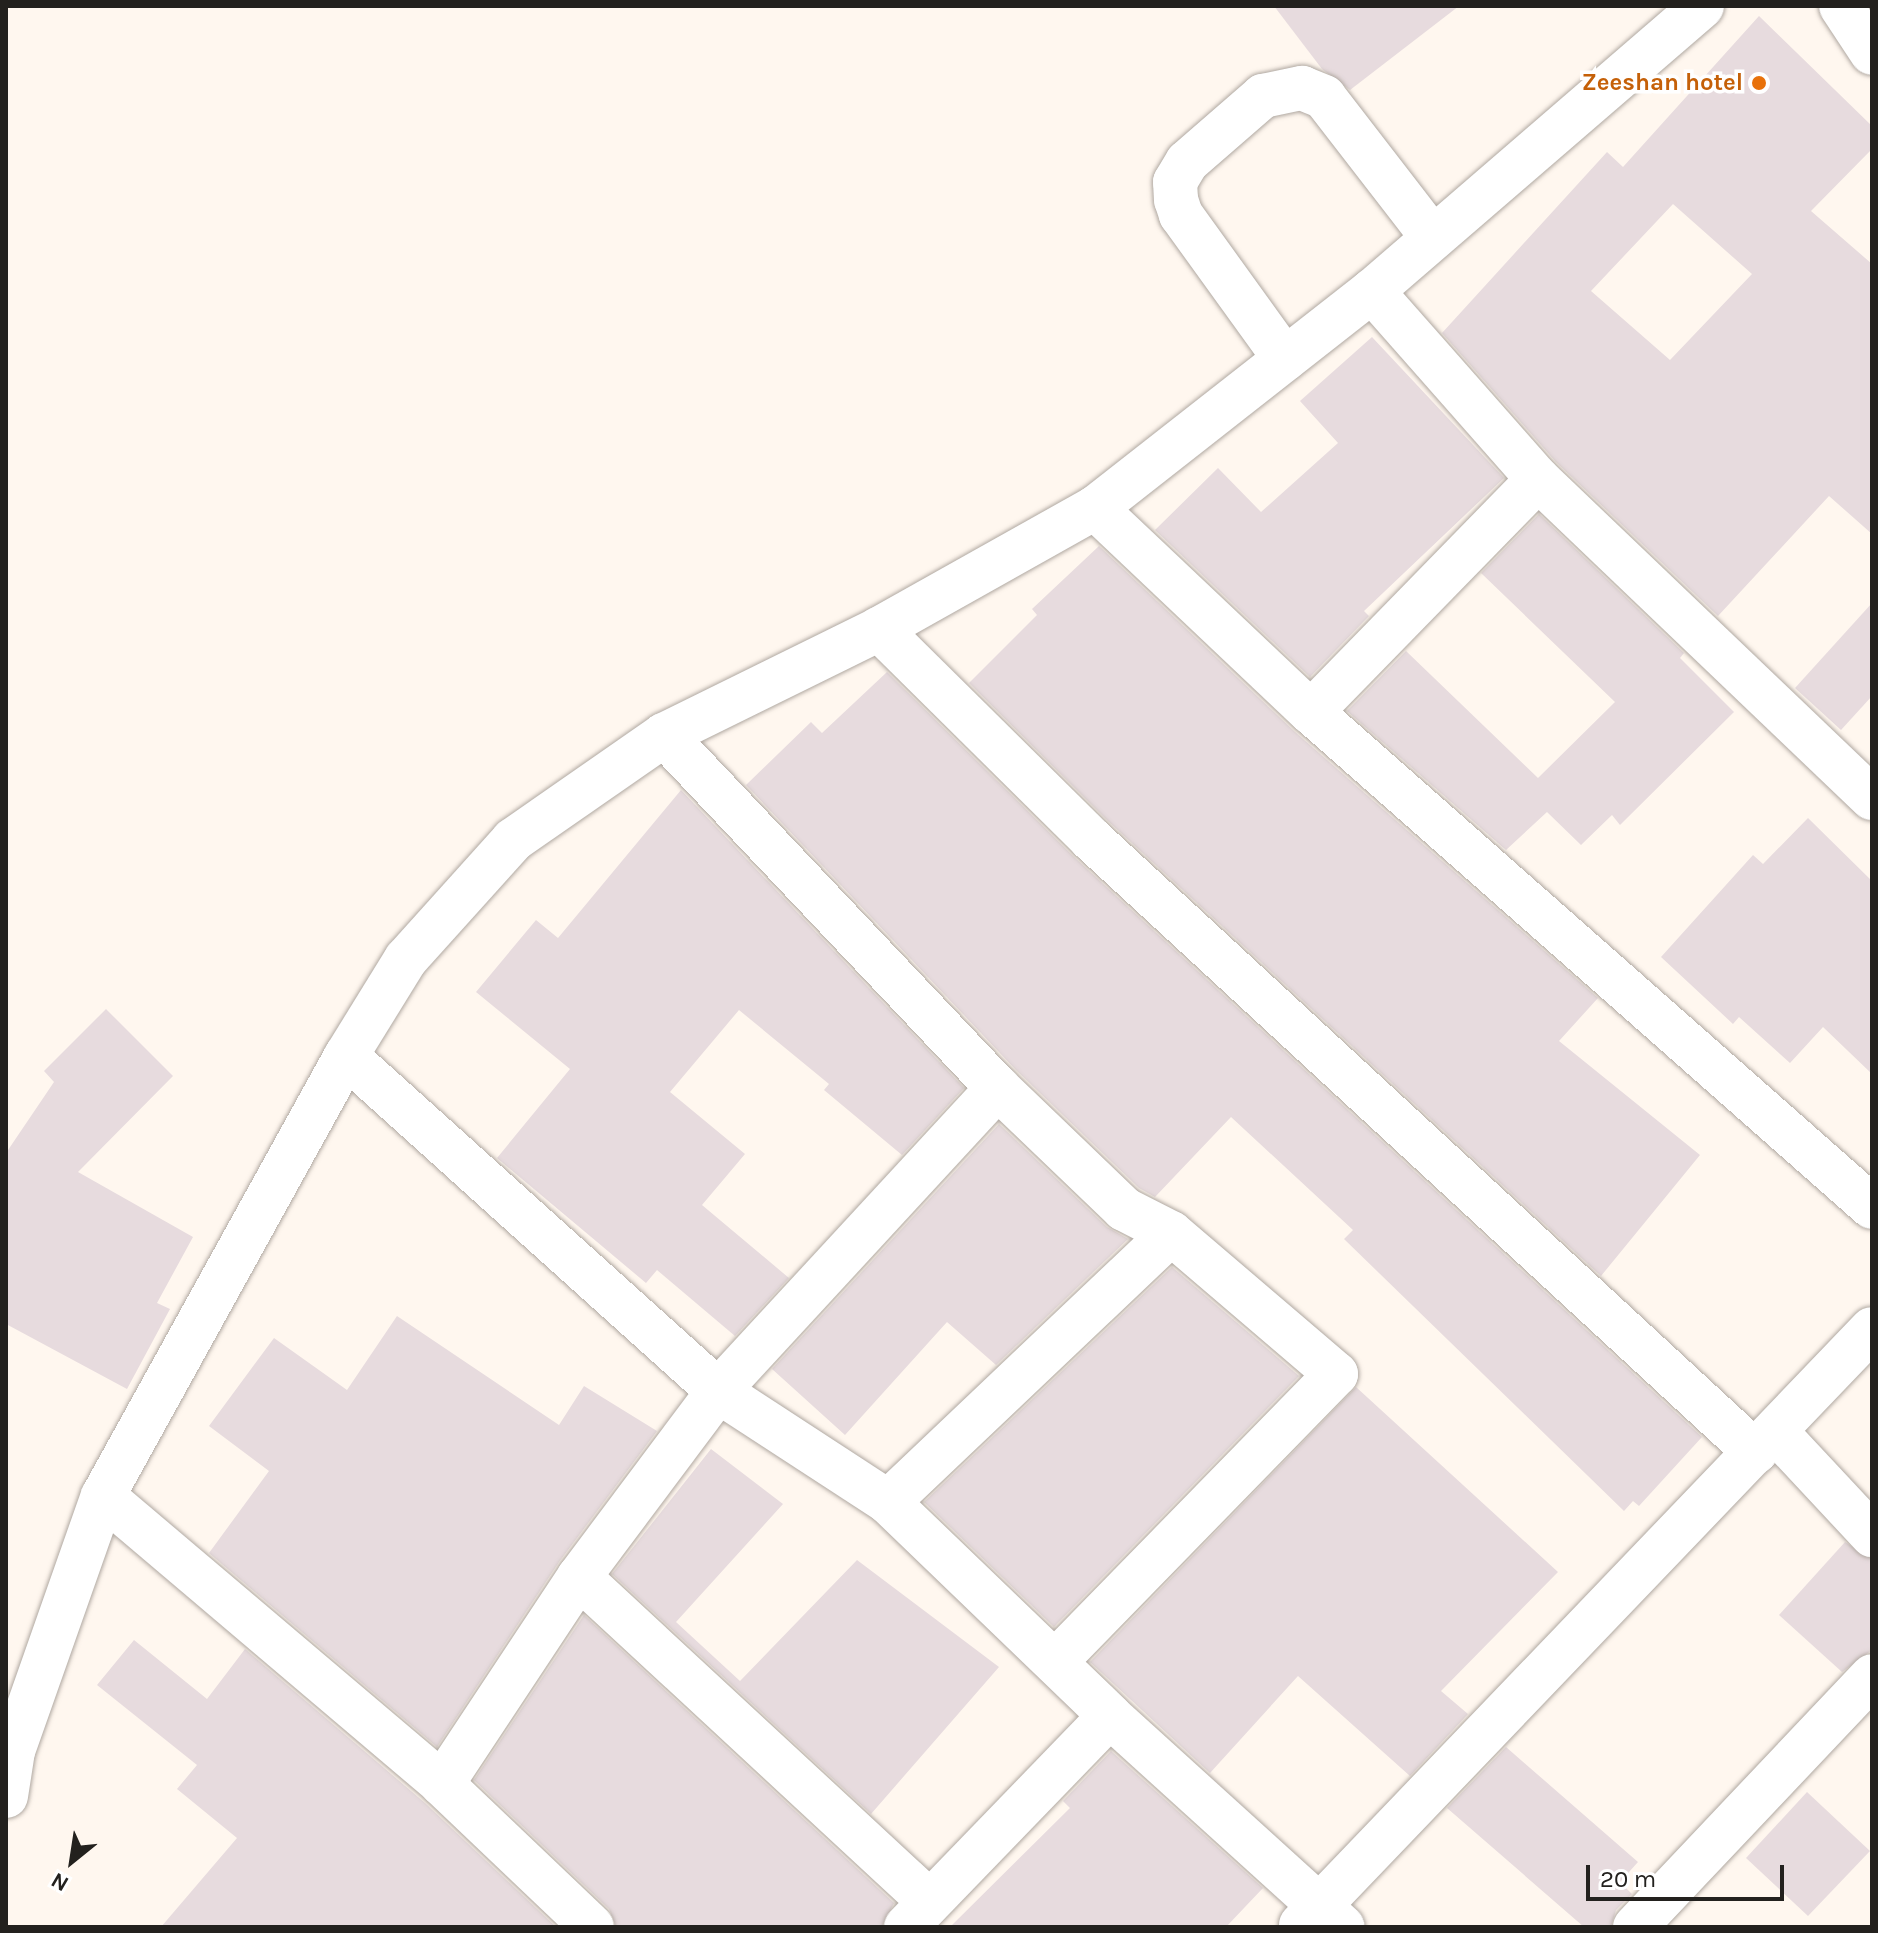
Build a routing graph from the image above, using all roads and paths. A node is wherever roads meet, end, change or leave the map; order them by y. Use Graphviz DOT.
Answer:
graph roads {
  1 [pos="1702,6"];
  2 [pos="1841,6"];
  3 [pos="1872,53"];
  4 [pos="1433,238"];
  5 [pos="1372,291"];
  6 [pos="1285,359"];
  7 [pos="1538,479"];
  8 [pos="1095,508"];
  9 [pos="879,629"];
  10 [pos="1311,712"];
  11 [pos="664,735"];
  12 [pos="1872,798"];
  13 [pos="346,1056"];
  14 [pos="998,1088"];
  15 [pos="1872,1207"];
  16 [pos="1171,1233"];
  17 [pos="1872,1329"];
  18 [pos="718,1391"];
  19 [pos="1765,1442"];
  20 [pos="103,1496"];
  21 [pos="888,1502"];
  22 [pos="1872,1535"];
  23 [pos="579,1577"];
  24 [pos="1055,1662"];
  25 [pos="1872,1676"];
  26 [pos="1110,1716"];
  27 [pos="10,1749"];
  28 [pos="442,1784"];
  29 [pos="6,1796"];
  30 [pos="918,1914"];
  31 [pos="1321,1920"];
  32 [pos="592,1927"];
  33 [pos="1635,1927"];
  1 -- 4 [label="street"];
  2 -- 3 [label="street"];
  4 -- 5 [label="street"];
  4 -- 6 [label="street"];
  5 -- 6 [label="street"];
  5 -- 7 [label="street"];
  6 -- 8 [label="street"];
  7 -- 10 [label="street"];
  7 -- 12 [label="street"];
  8 -- 9 [label="street"];
  8 -- 10 [label="street"];
  9 -- 11 [label="street"];
  9 -- 19 [label="street"];
  10 -- 15 [label="street"];
  11 -- 13 [label="street"];
  11 -- 14 [label="street"];
  13 -- 18 [label="street"];
  13 -- 20 [label="street"];
  14 -- 16 [label="street"];
  14 -- 18 [label="street"];
  16 -- 21 [label="street"];
  16 -- 24 [label="street"];
  17 -- 19 [label="street"];
  18 -- 21 [label="street"];
  18 -- 23 [label="street"];
  19 -- 22 [label="street"];
  19 -- 31 [label="street"];
  20 -- 27 [label="street"];
  20 -- 28 [label="street"];
  21 -- 24 [label="street"];
  23 -- 28 [label="street"];
  23 -- 30 [label="street"];
  24 -- 26 [label="street"];
  25 -- 33 [label="street"];
  26 -- 30 [label="street"];
  26 -- 31 [label="street"];
  27 -- 29 [label="street"];
  28 -- 32 [label="street"];
}
